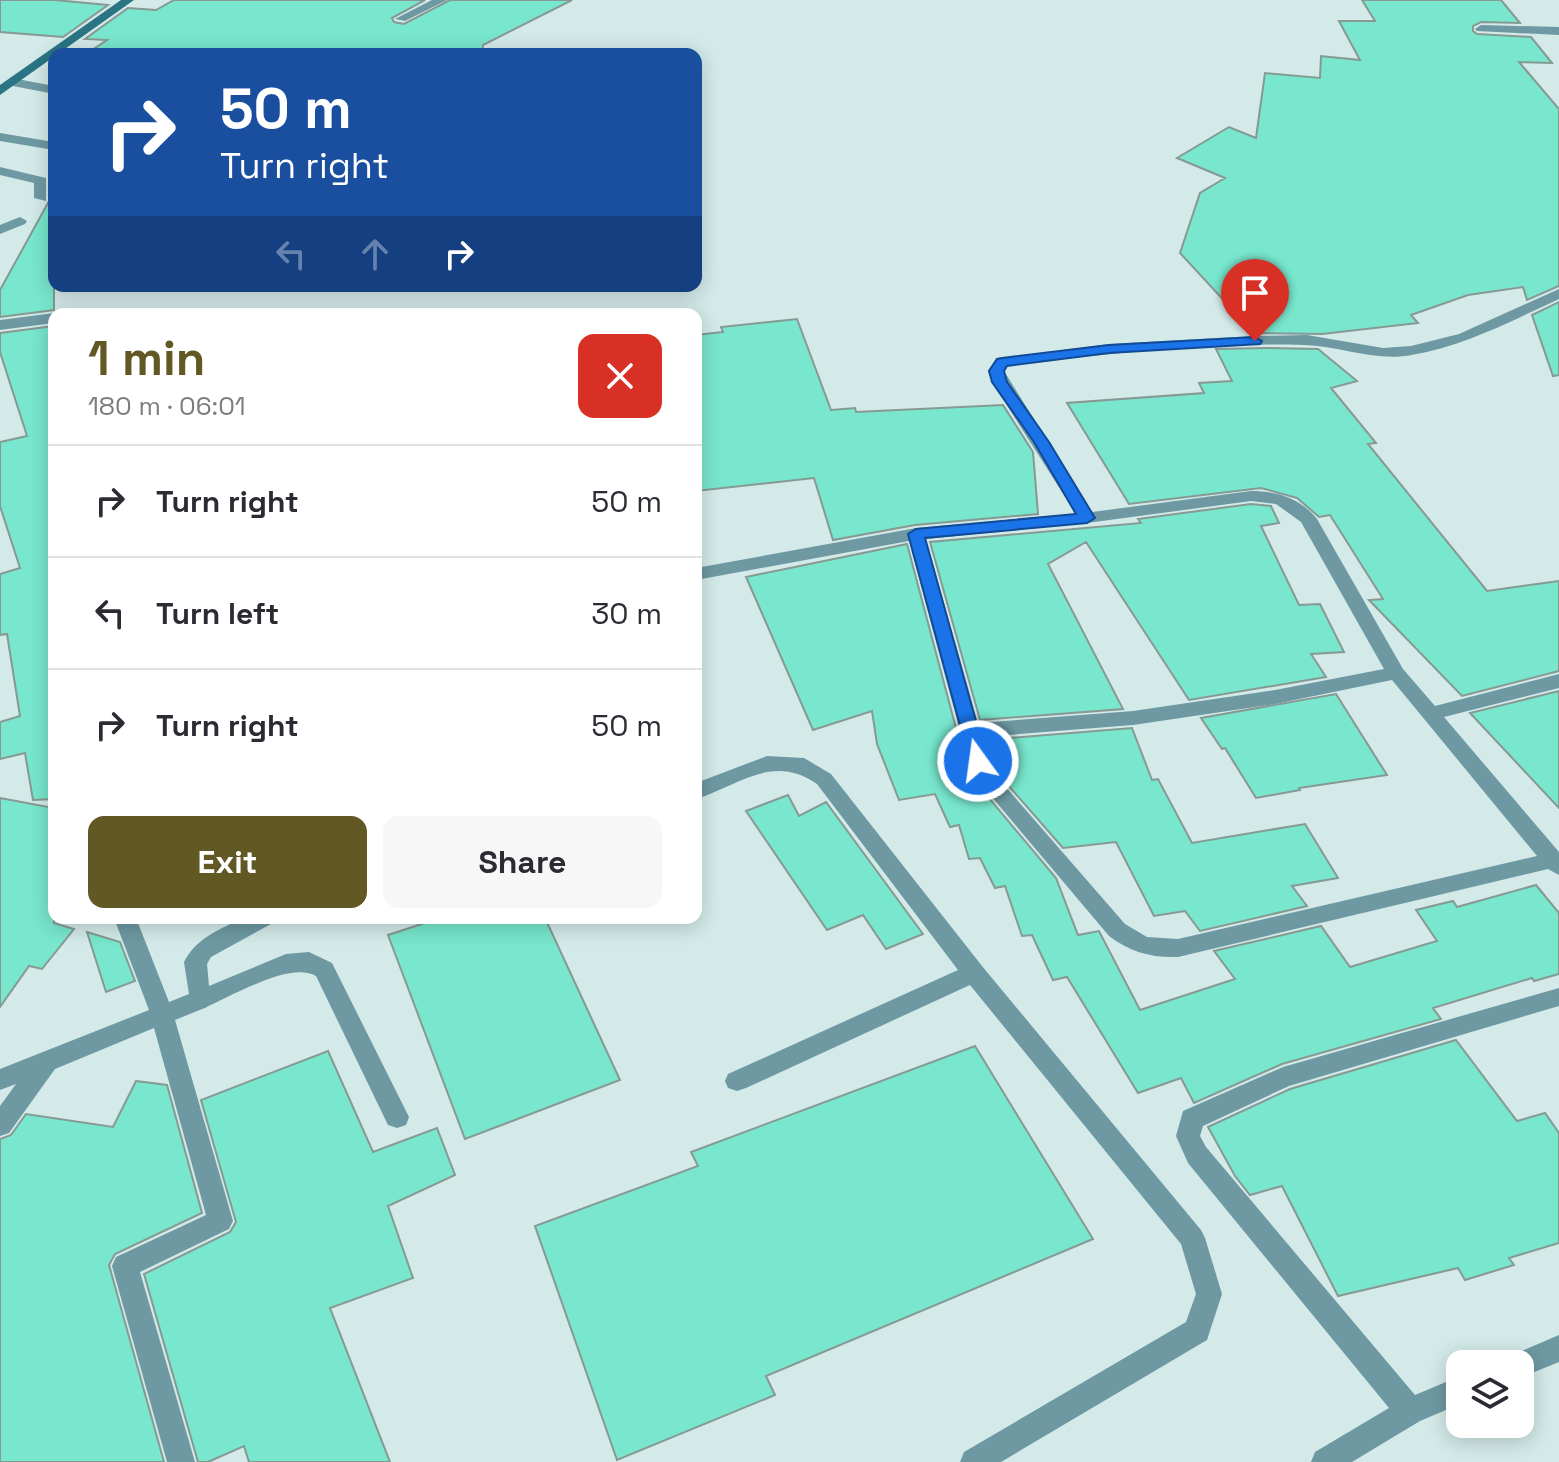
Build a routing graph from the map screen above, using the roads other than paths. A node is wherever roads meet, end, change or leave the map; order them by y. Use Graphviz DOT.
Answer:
graph roads {
  1 [pos="128,0"];
  2 [pos="441,0"];
  3 [pos="401,19"];
  4 [pos="1481,29"];
  5 [pos="1559,31"];
  6 [pos="60,48"];
  7 [pos="48,57"];
  8 [pos="12,82"];
  9 [pos="48,89"];
  10 [pos="0,91"];
  11 [pos="0,137"];
  12 [pos="48,145"];
  13 [pos="0,171"];
  14 [pos="41,198"];
  15 [pos="20,221"];
  16 [pos="0,230"];
  17 [pos="1559,293"];
  18 [pos="48,319"];
  19 [pos="0,325"];
  20 [pos="1087,518"];
  21 [pos="916,534"];
  22 [pos="702,573"];
  23 [pos="1396,673"];
  24 [pos="1559,681"];
  25 [pos="1430,714"];
  26 [pos="971,731"];
  27 [pos="702,789"];
  28 [pos="1556,864"];
  29 [pos="127,924"];
  30 [pos="252,924"];
  31 [pos="974,973"];
  32 [pos="1559,997"];
  33 [pos="199,1000"];
  34 [pos="162,1014"];
  35 [pos="46,1062"];
  36 [pos="0,1080"];
  37 [pos="737,1081"];
  38 [pos="397,1117"];
  39 [pos="0,1125"];
  40 [pos="1559,1348"];
  41 [pos="1534,1359"];
  42 [pos="1446,1396"];
  43 [pos="1410,1411"];
  44 [pos="181,1462"];
  45 [pos="974,1462"];
  46 [pos="1325,1462"];
  1 -- 6 [label="main road"];
  2 -- 3 [label="street"];
  4 -- 5 [label="street"];
  7 -- 8 [label="main road"];
  8 -- 9 [label="street"];
  8 -- 10 [label="main road"];
  11 -- 12 [label="street"];
  13 -- 14 [label="street"];
  15 -- 16 [label="street"];
  17 -- 20 [label="street"];
  18 -- 19 [label="street"];
  20 -- 21 [label="street"];
  20 -- 23 [label="street"];
  21 -- 22 [label="street"];
  21 -- 26 [label="street"];
  23 -- 25 [label="street"];
  23 -- 26 [label="street"];
  24 -- 25 [label="street"];
  25 -- 28 [label="street"];
  26 -- 28 [label="street"];
  27 -- 31 [label="street"];
  29 -- 34 [label="street"];
  30 -- 33 [label="street"];
  31 -- 37 [label="street"];
  31 -- 45 [label="street"];
  32 -- 43 [label="street"];
  33 -- 34 [label="street"];
  33 -- 38 [label="street"];
  34 -- 35 [label="street"];
  34 -- 44 [label="street"];
  35 -- 36 [label="street"];
  35 -- 39 [label="street"];
  40 -- 41 [label="street"];
  42 -- 43 [label="street"];
  43 -- 46 [label="street"];
}
